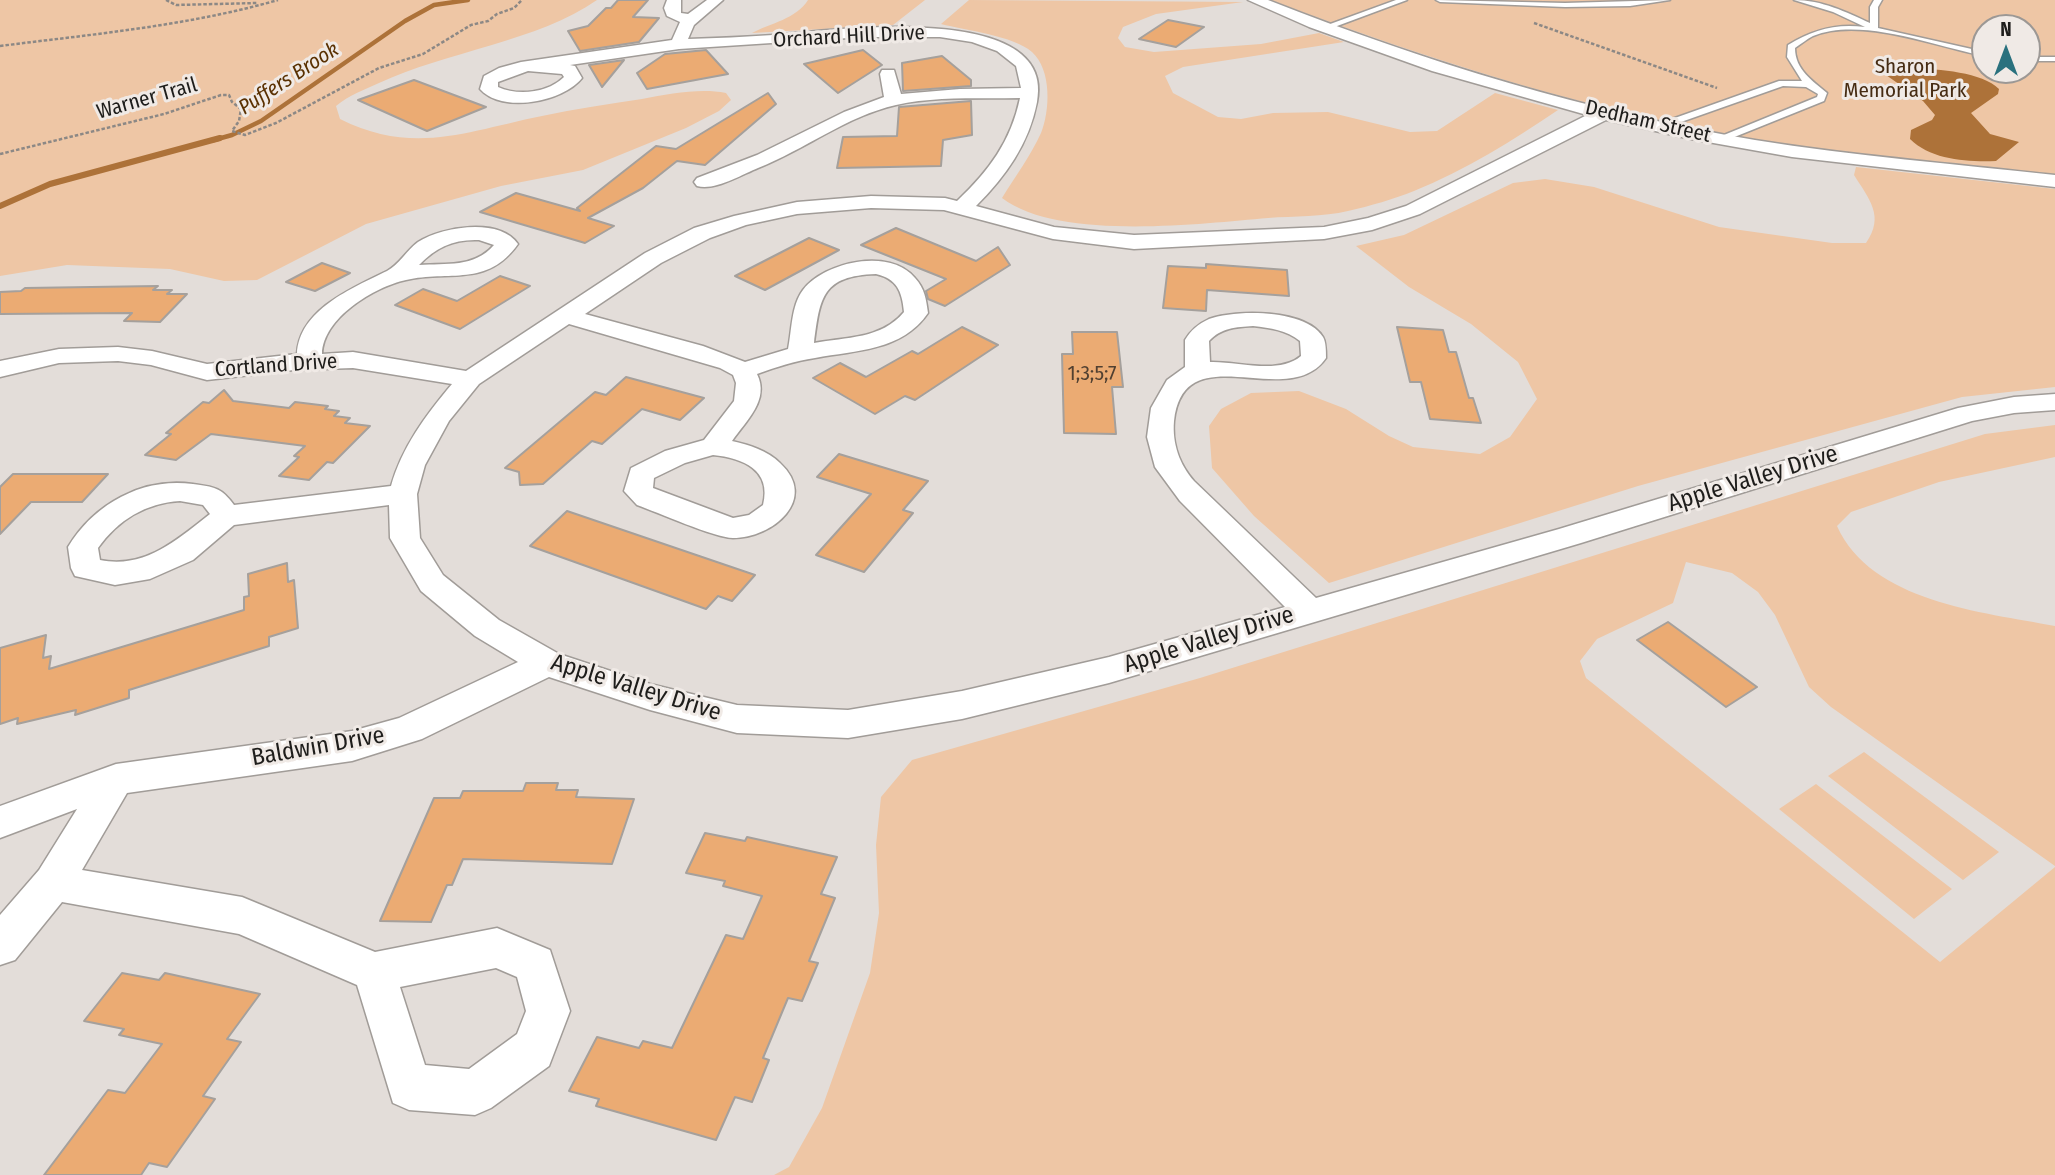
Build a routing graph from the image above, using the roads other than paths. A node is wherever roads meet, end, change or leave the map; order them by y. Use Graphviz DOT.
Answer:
graph roads {
  1 [pos="674,0"];
  2 [pos="716,0"];
  3 [pos="1255,0"];
  4 [pos="1403,0"];
  5 [pos="1432,0"];
  6 [pos="1440,0"];
  7 [pos="1666,0"];
  8 [pos="1798,0"];
  9 [pos="1878,0"];
  10 [pos="691,19"];
  11 [pos="1326,27"];
  12 [pos="1874,28"];
  13 [pos="678,44"];
  14 [pos="1971,51"];
  15 [pos="539,65"];
  16 [pos="888,74"];
  17 [pos="1808,84"];
  18 [pos="1030,93"];
  19 [pos="893,100"];
  20 [pos="1606,113"];
  21 [pos="1661,126"];
  22 [pos="1722,139"];
  23 [pos="2055,181"];
  24 [pos="704,182"];
  25 [pos="963,207"];
  26 [pos="397,275"];
  27 [pos="567,316"];
  28 [pos="800,353"];
  29 [pos="309,361"];
  30 [pos="0,369"];
  31 [pos="1198,370"];
  32 [pos="743,371"];
  33 [pos="470,379"];
  34 [pos="2055,402"];
  35 [pos="713,447"];
  36 [pos="402,494"];
  37 [pos="226,516"];
  38 [pos="1309,610"];
  39 [pos="547,663"];
  40 [pos="116,779"];
  41 [pos="0,822"];
  42 [pos="53,883"];
  43 [pos="0,946"];
  44 [pos="374,972"];
  1 -- 10 [label="street"];
  2 -- 10 [label="street"];
  3 -- 11 [label="street, Dedham Street"];
  4 -- 11 [label="lane"];
  5 -- 6 [label="lane"];
  6 -- 7 [label="lane"];
  8 -- 12 [label="lane"];
  9 -- 12 [label="lane"];
  10 -- 13 [label="street"];
  11 -- 20 [label="street, Dedham Street"];
  12 -- 14 [label="lane"];
  12 -- 17 [label="lane"];
  13 -- 15 [label="street, Orchard Hill Drive"];
  13 -- 18 [label="street, Orchard Hill Drive"];
  16 -- 19 [label="street"];
  17 -- 21 [label="lane"];
  17 -- 22 [label="lane"];
  18 -- 19 [label="street"];
  18 -- 25 [label="street, Orchard Hill Drive"];
  19 -- 24 [label="street"];
  20 -- 21 [label="street, Dedham Street"];
  20 -- 25 [label="street, Apple Valley Drive"];
  21 -- 22 [label="street, Dedham Street"];
  22 -- 23 [label="street, Dedham Street"];
  25 -- 27 [label="street, Apple Valley Drive"];
  26 -- 29 [label="street"];
  27 -- 32 [label="street"];
  27 -- 33 [label="street, Apple Valley Drive"];
  28 -- 28 [label="street"];
  28 -- 32 [label="street"];
  29 -- 30 [label="street, Cortland Drive"];
  29 -- 33 [label="street, Cortland Drive"];
  31 -- 38 [label="street"];
  32 -- 35 [label="street"];
  33 -- 36 [label="street, Apple Valley Drive"];
  34 -- 38 [label="street, Apple Valley Drive"];
  36 -- 37 [label="street"];
  36 -- 39 [label="street, Apple Valley Drive"];
  38 -- 39 [label="street, Apple Valley Drive"];
  39 -- 40 [label="street, Baldwin Drive"];
  40 -- 41 [label="street, Baldwin Drive"];
  40 -- 42 [label="street"];
  42 -- 43 [label="street"];
  42 -- 44 [label="street"];
}
